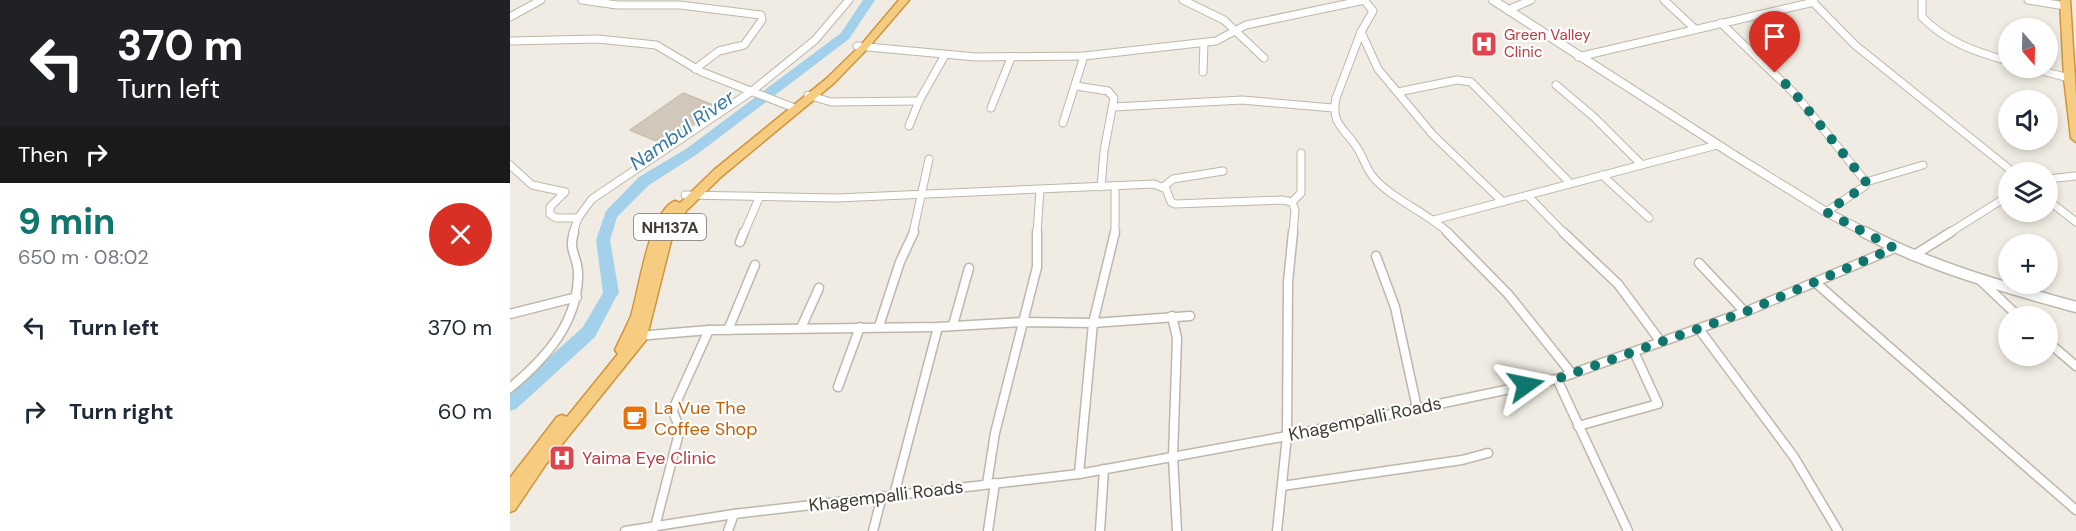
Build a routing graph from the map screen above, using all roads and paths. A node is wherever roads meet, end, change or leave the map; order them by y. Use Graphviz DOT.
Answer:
graph roads {
  1 [pos="541,0"];
  2 [pos="582,0"];
  3 [pos="849,0"];
  4 [pos="894,0"];
  5 [pos="904,0"];
  6 [pos="1183,0"];
  7 [pos="1365,0"];
  8 [pos="1493,0"];
  9 [pos="1531,0"];
  10 [pos="1664,0"];
  11 [pos="1922,0"];
  12 [pos="2028,0"];
  13 [pos="1812,1"];
  14 [pos="2065,3"];
  15 [pos="1508,10"];
  16 [pos="510,17"];
  17 [pos="1720,23"];
  18 [pos="1695,29"];
  19 [pos="1235,30"];
  20 [pos="1361,32"];
  21 [pos="510,41"];
  22 [pos="1204,43"];
  23 [pos="861,46"];
  24 [pos="945,55"];
  25 [pos="1084,56"];
  26 [pos="1011,57"];
  27 [pos="1578,57"];
  28 [pos="1264,58"];
  29 [pos="1998,58"];
  30 [pos="695,69"];
  31 [pos="1203,72"];
  32 [pos="2058,75"];
  33 [pos="2069,78"];
  34 [pos="1556,85"];
  35 [pos="1076,86"];
  36 [pos="753,91"];
  37 [pos="1398,92"];
  38 [pos="810,96"];
  39 [pos="919,101"];
  40 [pos="791,106"];
  41 [pos="1114,107"];
  42 [pos="992,108"];
  43 [pos="1333,108"];
  44 [pos="1063,123"];
  45 [pos="909,126"];
  46 [pos="2076,138"];
  47 [pos="1718,145"];
  48 [pos="1301,153"];
  49 [pos="929,159"];
  50 [pos="2001,162"];
  51 [pos="1641,164"];
  52 [pos="510,165"];
  53 [pos="1923,165"];
  54 [pos="1223,171"];
  55 [pos="1602,175"];
  56 [pos="2076,176"];
  57 [pos="2058,178"];
  58 [pos="1866,182"];
  59 [pos="1570,183"];
  60 [pos="1115,186"];
  61 [pos="1101,187"];
  62 [pos="1163,187"];
  63 [pos="1041,190"];
  64 [pos="922,194"];
  65 [pos="689,195"];
  66 [pos="1528,196"];
  67 [pos="759,198"];
  68 [pos="1292,202"];
  69 [pos="1503,202"];
  70 [pos="1998,202"];
  71 [pos="2058,208"];
  72 [pos="1826,212"];
  73 [pos="578,218"];
  74 [pos="1649,218"];
  75 [pos="1434,220"];
  76 [pos="2076,222"];
  77 [pos="740,242"];
  78 [pos="1894,248"];
  79 [pos="1913,255"];
  80 [pos="1376,256"];
  81 [pos="1699,263"];
  82 [pos="755,265"];
  83 [pos="969,268"];
  84 [pos="1980,280"];
  85 [pos="1816,283"];
  86 [pos="819,288"];
  87 [pos="577,297"];
  88 [pos="2007,306"];
  89 [pos="2076,307"];
  90 [pos="1745,312"];
  91 [pos="510,314"];
  92 [pos="1172,316"];
  93 [pos="1190,316"];
  94 [pos="1023,322"];
  95 [pos="1093,323"];
  96 [pos="953,325"];
  97 [pos="879,326"];
  98 [pos="860,327"];
  99 [pos="939,327"];
  100 [pos="801,328"];
  101 [pos="1699,329"];
  102 [pos="710,330"];
  103 [pos="728,330"];
  104 [pos="635,336"];
  105 [pos="1661,342"];
  106 [pos="2058,351"];
  107 [pos="1634,352"];
  108 [pos="2076,366"];
  109 [pos="1572,374"];
  110 [pos="1557,379"];
  111 [pos="838,387"];
  112 [pos="510,388"];
  113 [pos="1417,408"];
  114 [pos="1578,426"];
  115 [pos="1287,436"];
  116 [pos="1488,453"];
  117 [pos="1174,456"];
  118 [pos="1104,469"];
  119 [pos="1079,474"];
  120 [pos="991,483"];
  121 [pos="1282,486"];
  122 [pos="510,489"];
  123 [pos="894,495"];
  124 [pos="882,496"];
  125 [pos="510,505"];
  126 [pos="2076,510"];
  127 [pos="734,514"];
  128 [pos="655,527"];
  129 [pos="625,531"];
  130 [pos="728,531"];
  131 [pos="873,531"];
  132 [pos="988,531"];
  133 [pos="1100,531"];
  134 [pos="1177,531"];
  135 [pos="1277,531"];
  136 [pos="1628,531"];
  137 [pos="1838,531"];
  1 -- 16 [label="street"];
  2 -- 30 [label="street"];
  3 -- 36 [label="street"];
  4 -- 23 [label="highway, NH137A"];
  5 -- 23 [label="highway, NH137A"];
  6 -- 19 [label="street"];
  7 -- 19 [label="street"];
  7 -- 20 [label="street"];
  8 -- 15 [label="street"];
  9 -- 15 [label="street"];
  10 -- 18 [label="street"];
  11 -- 29 [label="street"];
  12 -- 14 [label="street"];
  13 -- 17 [label="street"];
  13 -- 50 [label="street"];
  14 -- 33 [label="highway"];
  15 -- 27 [label="street"];
  17 -- 18 [label="street"];
  17 -- 58 [label="street"];
  18 -- 27 [label="street"];
  19 -- 22 [label="street"];
  19 -- 28 [label="street"];
  20 -- 37 [label="street"];
  20 -- 43 [label="street"];
  21 -- 30 [label="street"];
  22 -- 25 [label="street"];
  22 -- 31 [label="street"];
  23 -- 24 [label="street"];
  23 -- 38 [label="highway, NH137A"];
  24 -- 26 [label="street"];
  24 -- 39 [label="street"];
  25 -- 26 [label="street"];
  25 -- 35 [label="street"];
  26 -- 42 [label="street"];
  27 -- 47 [label="street"];
  30 -- 36 [label="street"];
  32 -- 33 [label="street"];
  33 -- 46 [label="highway"];
  34 -- 51 [label="street"];
  35 -- 41 [label="street"];
  35 -- 44 [label="street"];
  36 -- 40 [label="street"];
  36 -- 73 [label="street"];
  37 -- 59 [label="street"];
  37 -- 69 [label="street"];
  38 -- 39 [label="street"];
  38 -- 40 [label="highway, NH137A"];
  39 -- 45 [label="street"];
  40 -- 65 [label="highway, NH137A"];
  41 -- 43 [label="street"];
  41 -- 61 [label="street"];
  43 -- 75 [label="street"];
  47 -- 51 [label="street"];
  47 -- 72 [label="street"];
  48 -- 68 [label="street"];
  49 -- 64 [label="street"];
  51 -- 55 [label="street"];
  52 -- 73 [label="street"];
  53 -- 58 [label="street"];
  54 -- 62 [label="street"];
  55 -- 59 [label="street"];
  55 -- 74 [label="street"];
  56 -- 57 [label="street"];
  58 -- 72 [label="street"];
  59 -- 66 [label="street"];
  60 -- 61 [label="street"];
  60 -- 62 [label="street"];
  60 -- 95 [label="street"];
  61 -- 63 [label="street"];
  62 -- 68 [label="street"];
  63 -- 64 [label="street"];
  63 -- 94 [label="street"];
  64 -- 67 [label="street"];
  64 -- 97 [label="street"];
  65 -- 67 [label="street"];
  65 -- 104 [label="highway, NH137A"];
  66 -- 69 [label="street"];
  66 -- 105 [label="street"];
  67 -- 77 [label="street"];
  68 -- 115 [label="street"];
  69 -- 75 [label="street"];
  70 -- 79 [label="street"];
  71 -- 76 [label="street"];
  72 -- 78 [label="street"];
  73 -- 87 [label="street"];
  75 -- 109 [label="street"];
  78 -- 79 [label="street"];
  78 -- 85 [label="street, Khagempalli Roads"];
  79 -- 84 [label="street"];
  80 -- 113 [label="street"];
  81 -- 90 [label="street"];
  82 -- 103 [label="street"];
  83 -- 96 [label="street"];
  84 -- 88 [label="street"];
  84 -- 89 [label="street"];
  85 -- 90 [label="street, Khagempalli Roads"];
  85 -- 126 [label="street"];
  86 -- 100 [label="street"];
  87 -- 91 [label="street"];
  87 -- 112 [label="street"];
  90 -- 101 [label="street, Khagempalli Roads"];
  92 -- 93 [label="street"];
  92 -- 95 [label="street"];
  92 -- 117 [label="street"];
  94 -- 95 [label="street"];
  94 -- 96 [label="street"];
  94 -- 120 [label="street"];
  95 -- 119 [label="street"];
  96 -- 99 [label="street"];
  97 -- 98 [label="street"];
  97 -- 99 [label="street"];
  98 -- 100 [label="street"];
  98 -- 111 [label="street"];
  99 -- 123 [label="street"];
  100 -- 103 [label="street"];
  101 -- 105 [label="street, Khagempalli Roads"];
  101 -- 137 [label="street"];
  102 -- 103 [label="street"];
  102 -- 104 [label="street"];
  102 -- 128 [label="street"];
  104 -- 122 [label="highway, NH137A"];
  104 -- 125 [label="highway, NH137A"];
  105 -- 107 [label="street, Khagempalli Roads"];
  106 -- 108 [label="street"];
  107 -- 109 [label="street, Khagempalli Roads"];
  107 -- 114 [label="street"];
  109 -- 110 [label="street, Khagempalli Roads"];
  110 -- 113 [label="street, Khagempalli Roads"];
  110 -- 114 [label="street"];
  113 -- 115 [label="street, Khagempalli Roads"];
  114 -- 136 [label="street"];
  115 -- 117 [label="street, Khagempalli Roads"];
  115 -- 121 [label="street"];
  116 -- 121 [label="street"];
  117 -- 118 [label="street, Khagempalli Roads"];
  117 -- 134 [label="street"];
  118 -- 119 [label="street, Khagempalli Roads"];
  118 -- 133 [label="street"];
  119 -- 120 [label="street, Khagempalli Roads"];
  120 -- 123 [label="street, Khagempalli Roads"];
  120 -- 132 [label="street"];
  121 -- 135 [label="street"];
  123 -- 124 [label="street, Khagempalli Roads"];
  124 -- 127 [label="street, Khagempalli Roads"];
  124 -- 131 [label="street"];
  127 -- 128 [label="street, Khagempalli Roads"];
  127 -- 130 [label="street"];
  128 -- 129 [label="street, Khagempalli Roads"];
}
